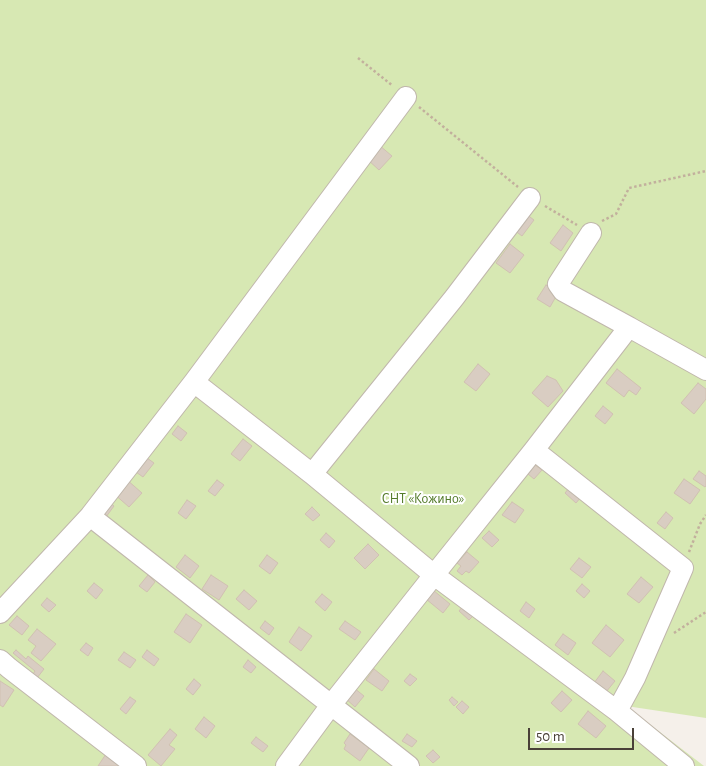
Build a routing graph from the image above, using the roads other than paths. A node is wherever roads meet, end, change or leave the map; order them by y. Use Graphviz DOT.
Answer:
graph roads {
  1 [pos="406,97"];
  2 [pos="530,198"];
  3 [pos="591,233"];
  4 [pos="629,327"];
  5 [pos="706,370"];
  6 [pos="194,382"];
  7 [pos="534,450"];
  8 [pos="312,474"];
  9 [pos="90,516"];
  10 [pos="434,574"];
  11 [pos="0,613"];
  12 [pos="0,660"];
  13 [pos="331,705"];
  14 [pos="617,711"];
  15 [pos="136,766"];
  16 [pos="286,766"];
  17 [pos="409,766"];
  18 [pos="684,766"];
  1 -- 6 [label="lane"];
  2 -- 8 [label="lane"];
  3 -- 4 [label="lane"];
  4 -- 5 [label="lane"];
  4 -- 7 [label="lane"];
  6 -- 8 [label="lane"];
  6 -- 9 [label="lane"];
  7 -- 10 [label="lane"];
  7 -- 14 [label="lane"];
  8 -- 10 [label="lane"];
  9 -- 11 [label="lane"];
  9 -- 13 [label="lane"];
  10 -- 13 [label="lane"];
  10 -- 14 [label="lane"];
  12 -- 15 [label="lane"];
  13 -- 16 [label="lane"];
  13 -- 17 [label="lane"];
  14 -- 18 [label="lane"];
}
